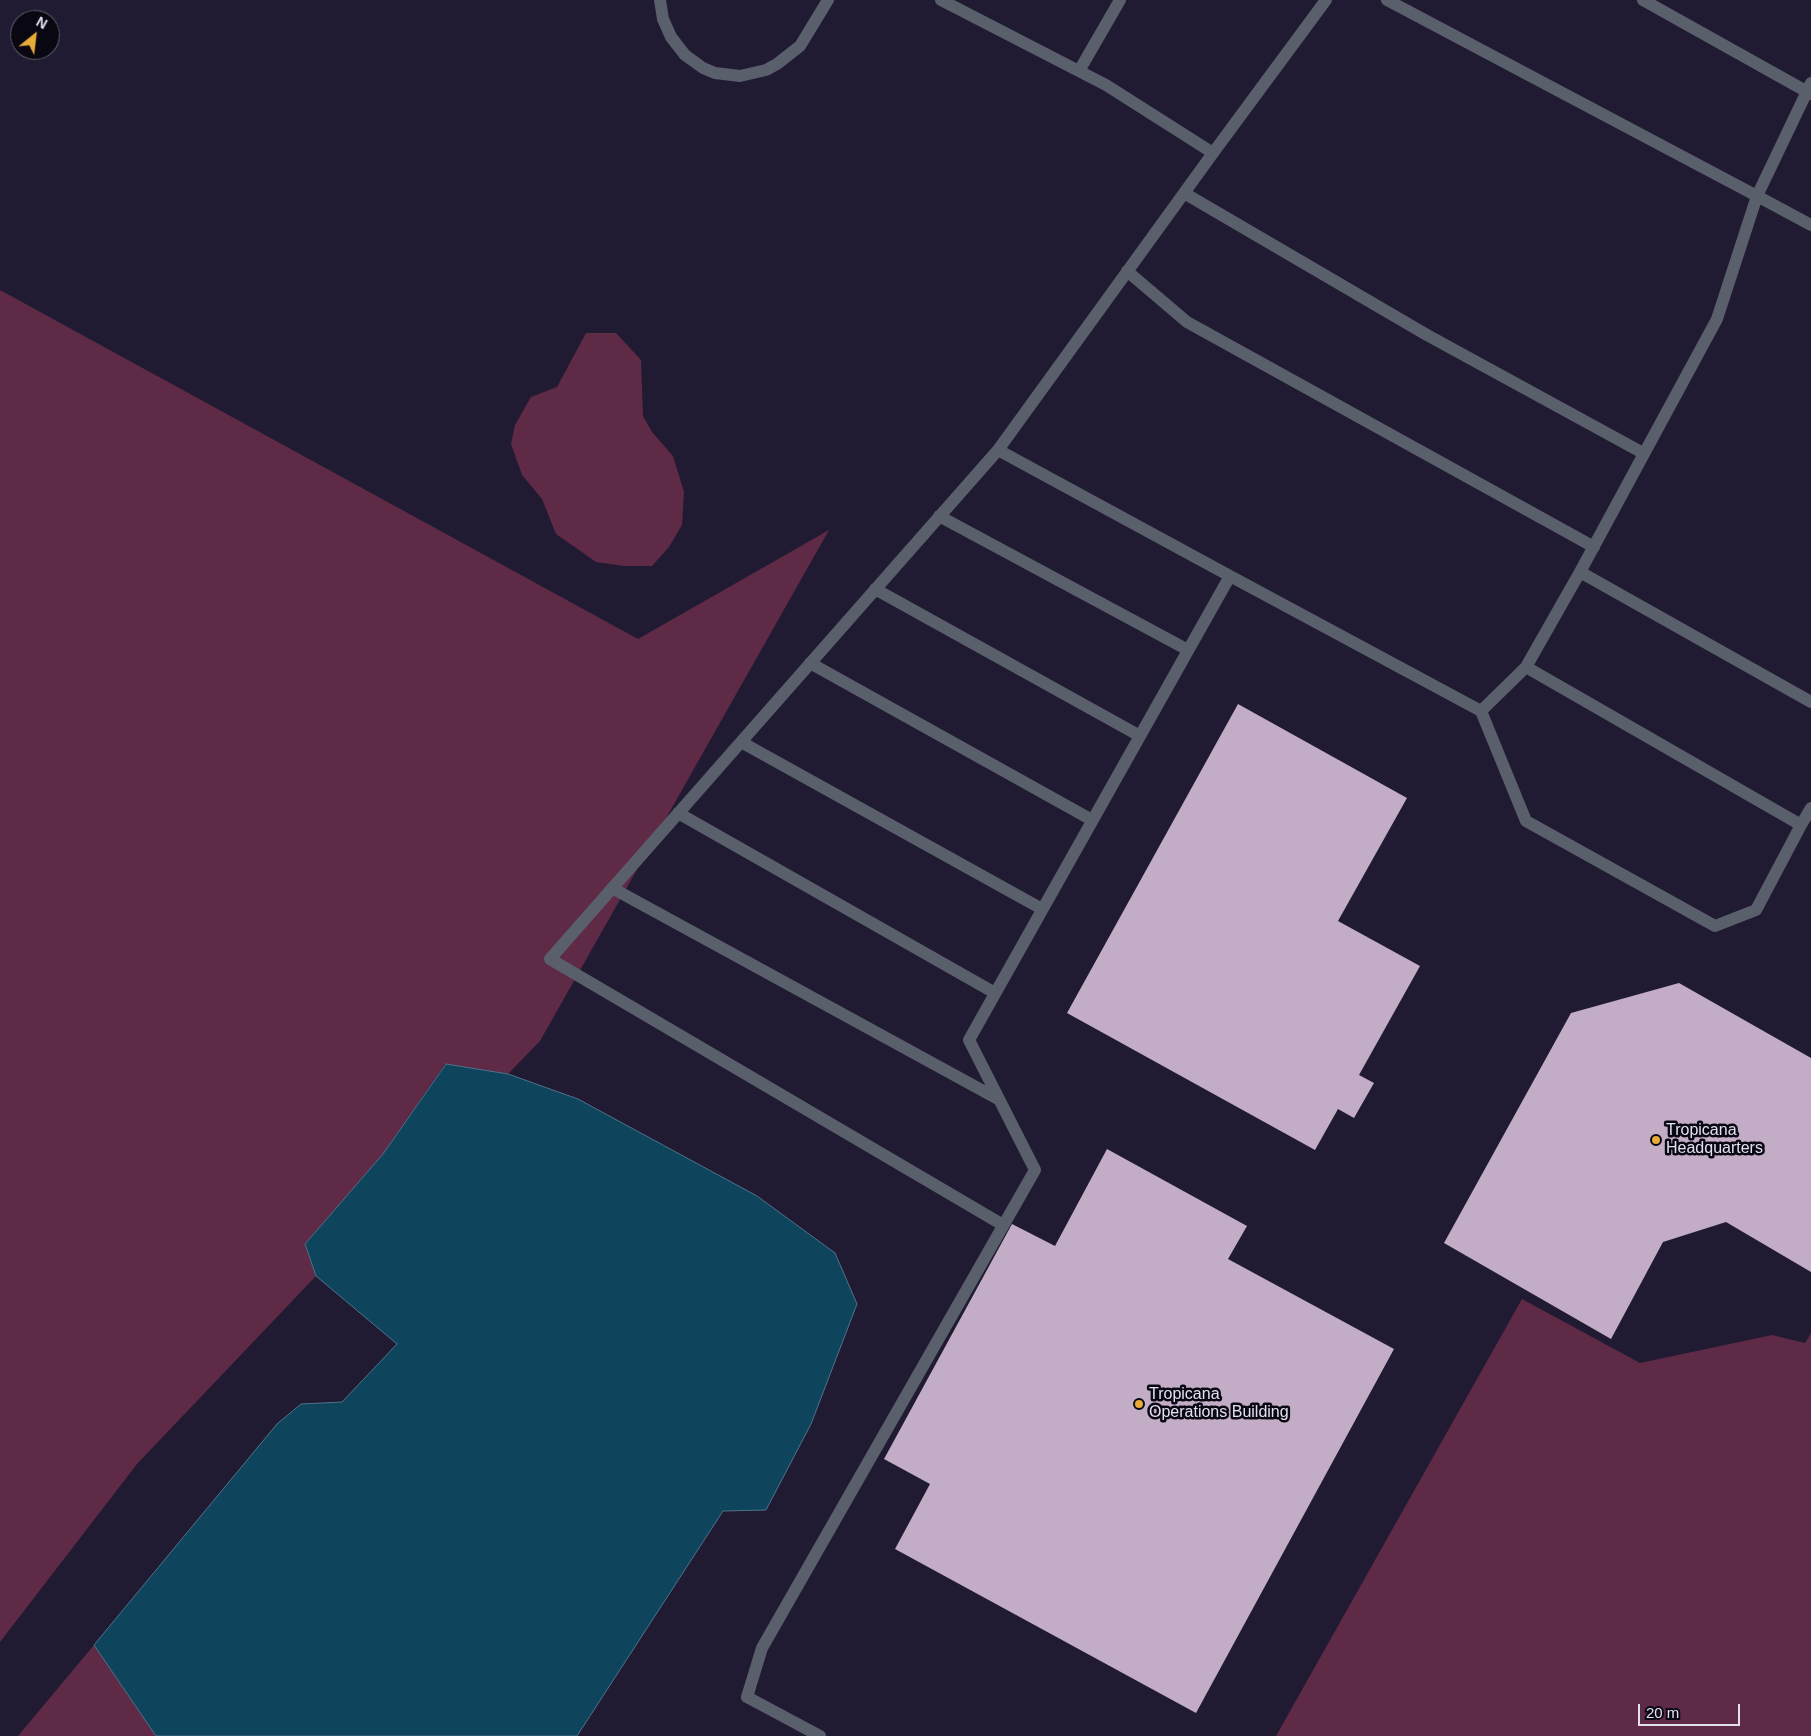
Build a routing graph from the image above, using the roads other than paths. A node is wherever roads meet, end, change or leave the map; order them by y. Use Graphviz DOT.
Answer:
graph roads {
  1 [pos="660,0"];
  2 [pos="828,0"];
  3 [pos="941,0"];
  4 [pos="1120,0"];
  5 [pos="1326,0"];
  6 [pos="1387,0"];
  7 [pos="1643,0"];
  8 [pos="1079,71"];
  9 [pos="1809,89"];
  10 [pos="1213,153"];
  11 [pos="1184,193"];
  12 [pos="1757,196"];
  13 [pos="1811,226"];
  14 [pos="1128,271"];
  15 [pos="998,450"];
  16 [pos="1643,453"];
  17 [pos="939,516"];
  18 [pos="1594,547"];
  19 [pos="1580,572"];
  20 [pos="1230,576"];
  21 [pos="875,589"];
  22 [pos="1188,650"];
  23 [pos="810,663"];
  24 [pos="1526,668"];
  25 [pos="1811,702"];
  26 [pos="1481,710"];
  27 [pos="1140,736"];
  28 [pos="740,742"];
  29 [pos="1811,808"];
  30 [pos="678,813"];
  31 [pos="1092,820"];
  32 [pos="1801,825"];
  33 [pos="612,888"];
  34 [pos="1042,909"];
  35 [pos="995,992"];
  36 [pos="998,1099"];
  37 [pos="1004,1225"];
  38 [pos="820,1736"];
  1 -- 2 [label="street"];
  3 -- 8 [label="street"];
  4 -- 8 [label="street"];
  5 -- 10 [label="street"];
  6 -- 12 [label="street"];
  7 -- 9 [label="street"];
  8 -- 10 [label="street"];
  9 -- 12 [label="street"];
  10 -- 11 [label="street"];
  11 -- 14 [label="street"];
  11 -- 16 [label="street"];
  12 -- 13 [label="street"];
  12 -- 16 [label="street"];
  14 -- 15 [label="street"];
  14 -- 18 [label="street"];
  15 -- 17 [label="street"];
  15 -- 20 [label="street"];
  16 -- 18 [label="street"];
  17 -- 21 [label="street"];
  17 -- 22 [label="street"];
  18 -- 19 [label="street"];
  19 -- 24 [label="street"];
  19 -- 25 [label="street"];
  20 -- 22 [label="street"];
  20 -- 26 [label="street"];
  21 -- 23 [label="street"];
  21 -- 27 [label="street"];
  22 -- 27 [label="street"];
  23 -- 28 [label="street"];
  23 -- 31 [label="street"];
  24 -- 26 [label="street"];
  24 -- 32 [label="street"];
  26 -- 32 [label="street"];
  27 -- 31 [label="street"];
  28 -- 30 [label="street"];
  28 -- 34 [label="street"];
  29 -- 32 [label="street"];
  30 -- 33 [label="street"];
  30 -- 35 [label="street"];
  31 -- 34 [label="street"];
  33 -- 36 [label="street"];
  33 -- 37 [label="street"];
  34 -- 35 [label="street"];
  35 -- 36 [label="street"];
  36 -- 37 [label="street"];
  37 -- 38 [label="street"];
}
